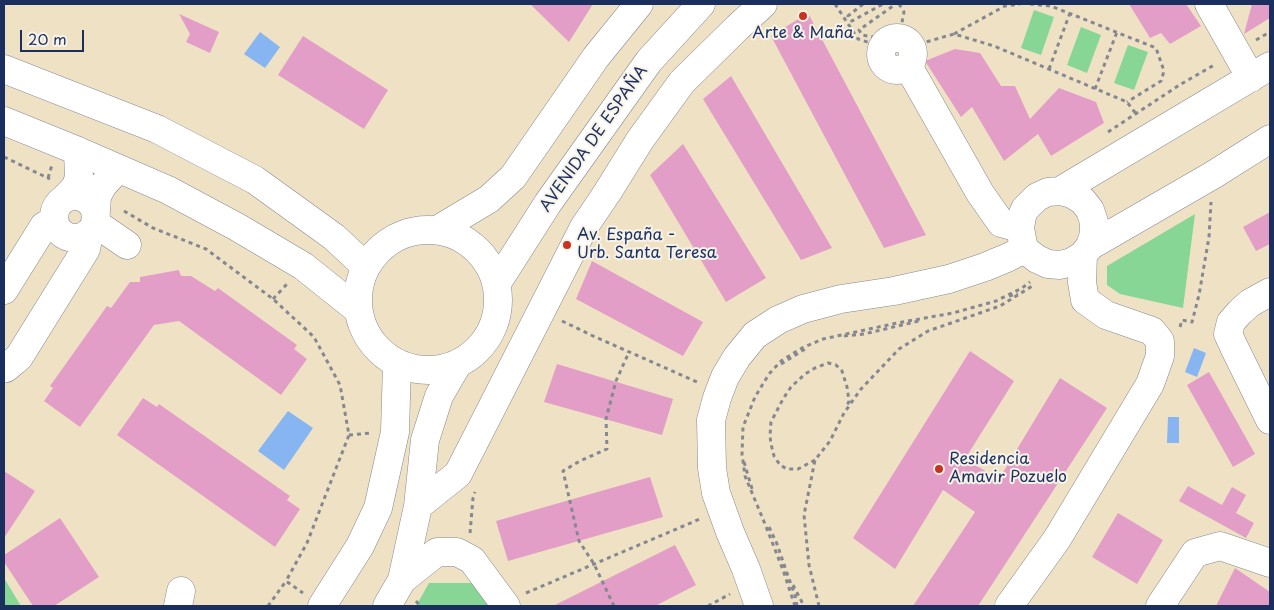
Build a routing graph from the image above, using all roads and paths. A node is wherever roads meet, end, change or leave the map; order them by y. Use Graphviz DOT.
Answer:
graph roads {
  1 [pos="640,4"];
  2 [pos="701,4"];
  3 [pos="763,4"];
  4 [pos="835,4"];
  5 [pos="863,4"];
  6 [pos="883,4"];
  7 [pos="892,4"];
  8 [pos="899,4"];
  9 [pos="1020,4"];
  10 [pos="1030,4"];
  11 [pos="1209,4"];
  12 [pos="1070,13"];
  13 [pos="1117,32"];
  14 [pos="954,34"];
  15 [pos="898,48"];
  16 [pos="4,69"];
  17 [pos="1049,69"];
  18 [pos="1260,72"];
  19 [pos="1095,89"];
  20 [pos="1127,102"];
  21 [pos="4,121"];
  22 [pos="1150,138"];
  23 [pos="1270,139"];
  24 [pos="78,151"];
  25 [pos="4,157"];
  26 [pos="118,169"];
  27 [pos="1060,191"];
  28 [pos="81,210"];
  29 [pos="439,229"];
  30 [pos="1022,238"];
  31 [pos="127,245"];
  32 [pos="1086,250"];
  33 [pos="365,266"];
  34 [pos="1038,282"];
  35 [pos="497,283"];
  36 [pos="4,290"];
  37 [pos="1270,292"];
  38 [pos="1018,294"];
  39 [pos="357,309"];
  40 [pos="575,327"];
  41 [pos="629,352"];
  42 [pos="397,364"];
  43 [pos="457,365"];
  44 [pos="4,367"];
  45 [pos="695,390"];
  46 [pos="844,413"];
  47 [pos="1270,420"];
  48 [pos="815,460"];
  49 [pos="418,506"];
  50 [pos="704,518"];
  51 [pos="1270,563"];
  52 [pos="594,564"];
  53 [pos="788,576"];
  54 [pos="402,580"];
  55 [pos="286,582"];
  56 [pos="733,592"];
  57 [pos="515,600"];
  58 [pos="268,606"];
  59 [pos="323,606"];
  60 [pos="387,606"];
  61 [pos="614,606"];
  62 [pos="708,606"];
  63 [pos="759,606"];
  64 [pos="798,606"];
  65 [pos="804,606"];
  66 [pos="819,606"];
  67 [pos="1010,606"];
  68 [pos="1160,606"];
  1 -- 29 [label="street"];
  2 -- 35 [label="street, AVENIDA DE ESPAÑA"];
  3 -- 49 [label="street"];
  4 -- 15 [label="path"];
  5 -- 6 [label="path"];
  7 -- 15 [label="path"];
  8 -- 15 [label="path"];
  9 -- 14 [label="path"];
  10 -- 12 [label="path"];
  11 -- 18 [label="street"];
  12 -- 13 [label="path"];
  12 -- 17 [label="path"];
  13 -- 19 [label="path"];
  13 -- 20 [label="path"];
  14 -- 15 [label="path"];
  14 -- 17 [label="path"];
  15 -- 30 [label="street"];
  16 -- 33 [label="street"];
  17 -- 19 [label="path"];
  18 -- 22 [label="street"];
  19 -- 20 [label="path"];
  20 -- 22 [label="path"];
  21 -- 24 [label="street"];
  22 -- 27 [label="street"];
  23 -- 32 [label="street"];
  24 -- 26 [label="street"];
  24 -- 28 [label="street"];
  25 -- 28 [label="path"];
  26 -- 28 [label="street"];
  26 -- 39 [label="street"];
  27 -- 30 [label="street"];
  27 -- 32 [label="street"];
  28 -- 31 [label="street"];
  28 -- 36 [label="street"];
  28 -- 44 [label="street"];
  28 -- 55 [label="path"];
  29 -- 33 [label="street"];
  29 -- 35 [label="street"];
  30 -- 32 [label="street"];
  30 -- 63 [label="street"];
  32 -- 67 [label="street"];
  33 -- 39 [label="street"];
  34 -- 38 [label="path"];
  35 -- 43 [label="street"];
  37 -- 47 [label="street"];
  38 -- 46 [label="path"];
  38 -- 53 [label="path"];
  39 -- 42 [label="street"];
  40 -- 41 [label="path"];
  41 -- 45 [label="path"];
  41 -- 52 [label="path"];
  42 -- 43 [label="street"];
  42 -- 59 [label="street"];
  43 -- 49 [label="street"];
  46 -- 48 [label="path"];
  46 -- 48 [label="path"];
  48 -- 66 [label="path"];
  49 -- 54 [label="street"];
  50 -- 52 [label="path"];
  51 -- 68 [label="street"];
  52 -- 57 [label="path"];
  52 -- 61 [label="path"];
  53 -- 64 [label="path"];
  53 -- 65 [label="path"];
  54 -- 57 [label="street"];
  54 -- 60 [label="street"];
  55 -- 58 [label="path"];
  55 -- 59 [label="path"];
  56 -- 62 [label="path"];
}
